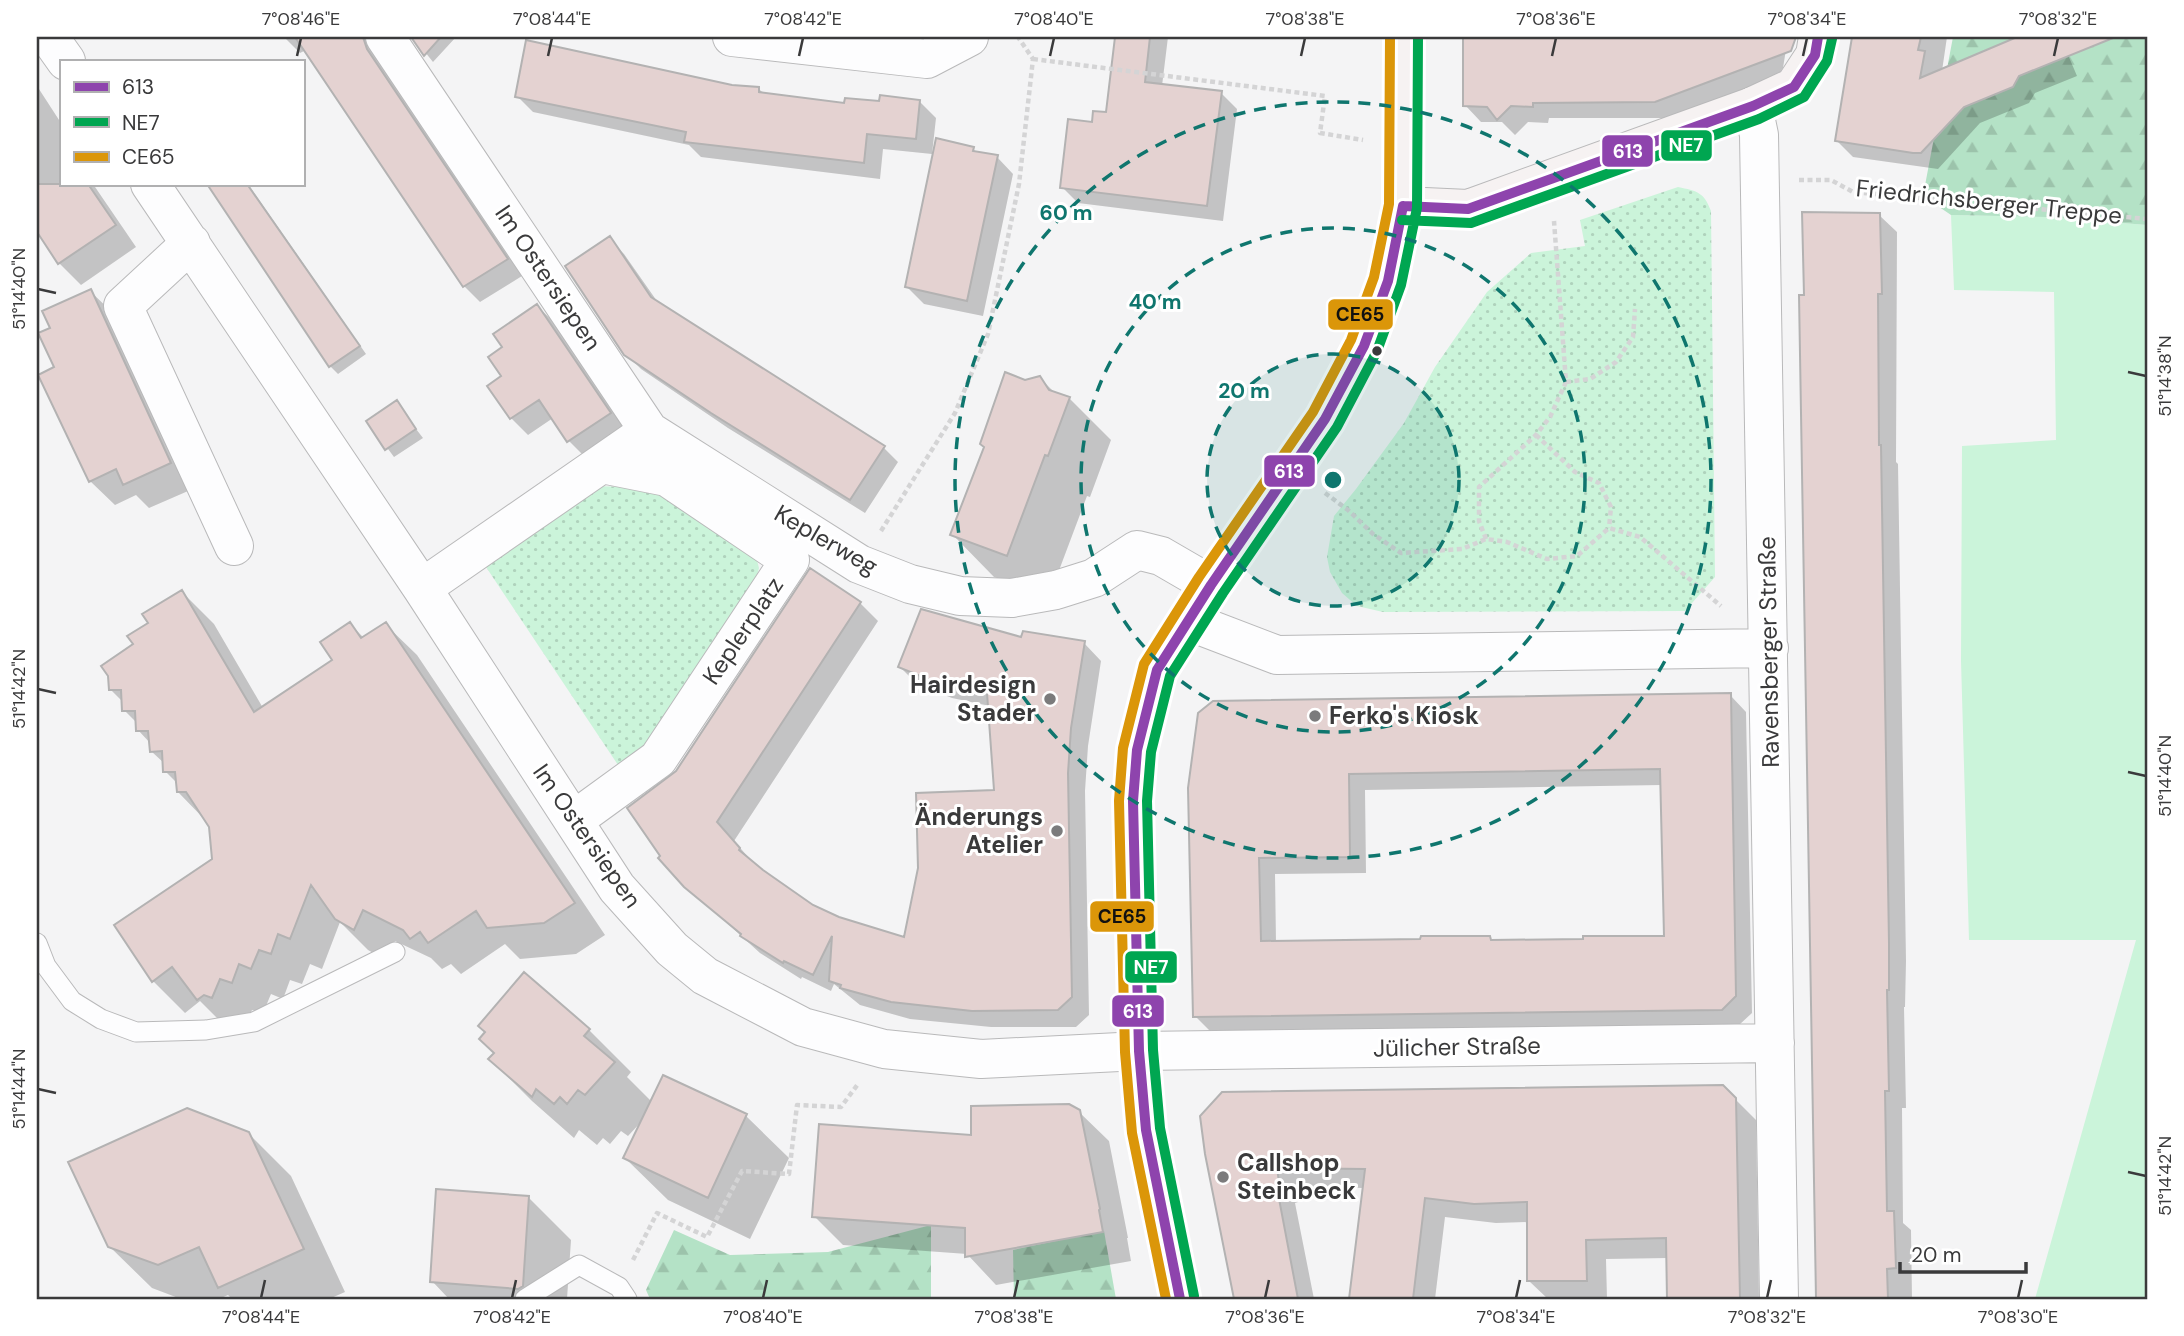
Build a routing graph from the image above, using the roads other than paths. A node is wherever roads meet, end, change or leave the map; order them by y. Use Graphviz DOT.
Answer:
graph roads {
  1 [pos="49,37"];
  2 [pos="385,37"];
  3 [pos="732,37"];
  4 [pos="969,37"];
  5 [pos="1404,37"];
  6 [pos="1818,37"];
  7 [pos="65,60"];
  8 [pos="1753,106"];
  9 [pos="151,186"];
  10 [pos="1403,206"];
  11 [pos="191,243"];
  12 [pos="649,431"];
  13 [pos="602,464"];
  14 [pos="234,546"];
  15 [pos="1211,585"];
  16 [pos="422,588"];
  17 [pos="1188,621"];
  18 [pos="1769,648"];
  19 [pos="574,820"];
  20 [pos="37,943"];
  21 [pos="395,952"];
  22 [pos="1775,1042"];
  23 [pos="1139,1051"];
  24 [pos="623,1293"];
  25 [pos="525,1299"];
  26 [pos="1180,1299"];
  27 [pos="1779,1299"];
  1 -- 7 [label="street"];
  2 -- 12 [label="street, Im Ostersiepen"];
  3 -- 4 [label="street"];
  5 -- 10 [label="main road"];
  6 -- 8 [label="main road"];
  8 -- 10 [label="main road"];
  8 -- 18 [label="street, Ravensberger Straße"];
  9 -- 11 [label="street, Im Ostersiepen"];
  10 -- 15 [label="main road"];
  11 -- 14 [label="street"];
  11 -- 16 [label="street, Im Ostersiepen"];
  12 -- 13 [label="street"];
  12 -- 15 [label="street, Keplerweg"];
  13 -- 16 [label="street"];
  13 -- 19 [label="street, Keplerplatz"];
  15 -- 17 [label="main road"];
  16 -- 19 [label="street, Im Ostersiepen"];
  17 -- 18 [label="street"];
  17 -- 23 [label="main road"];
  18 -- 22 [label="street, Ravensberger Straße"];
  19 -- 23 [label="street, Im Ostersiepen"];
  20 -- 21 [label="lane"];
  22 -- 23 [label="street, Jülicher Straße"];
  22 -- 27 [label="street, Ravensberger Straße"];
  23 -- 26 [label="main road"];
  24 -- 25 [label="lane"];
}
